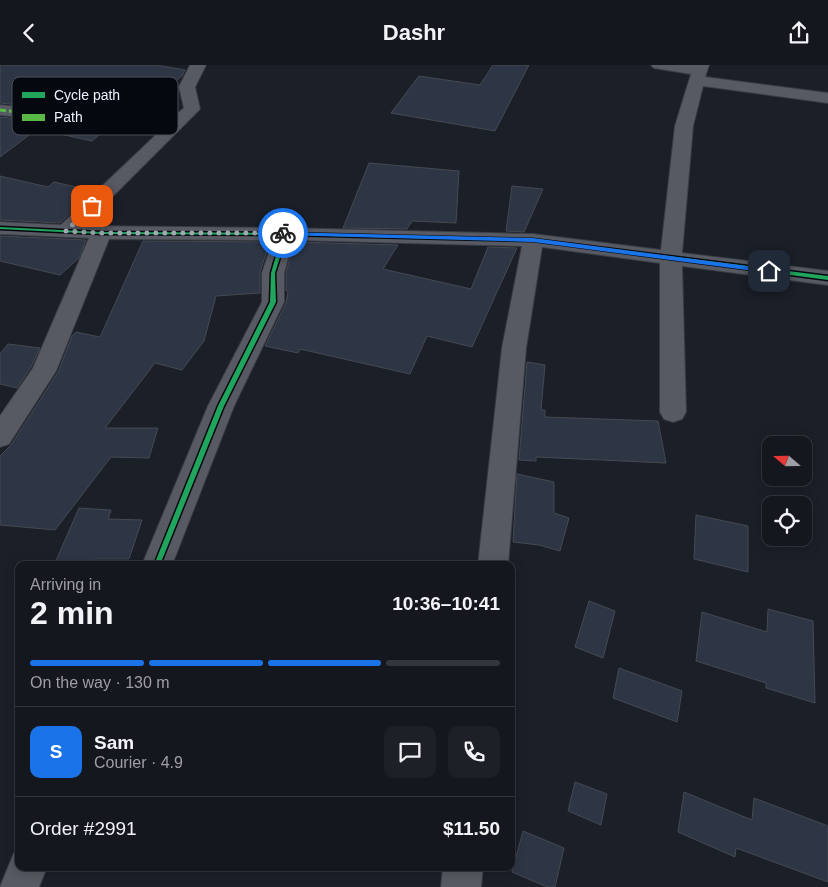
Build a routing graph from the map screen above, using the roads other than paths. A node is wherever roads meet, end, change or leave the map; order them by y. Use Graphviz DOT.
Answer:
graph roads {
  1 [pos="198,65"];
  2 [pos="659,65"];
  3 [pos="699,72"];
  4 [pos="828,98"];
  5 [pos="178,122"];
  6 [pos="165,135"];
  7 [pos="0,228"];
  8 [pos="66,231"];
  9 [pos="101,233"];
  10 [pos="285,233"];
  11 [pos="533,240"];
  12 [pos="671,259"];
  13 [pos="828,278"];
  14 [pos="673,412"];
  15 [pos="0,437"];
  16 [pos="159,561"];
  17 [pos="492,561"];
  18 [pos="26,871"];
  19 [pos="463,871"];
  20 [pos="19,887"];
  21 [pos="461,887"];
  1 -- 5 [label="street"];
  2 -- 3 [label="street"];
  3 -- 4 [label="street"];
  3 -- 12 [label="street"];
  6 -- 8 [label="street"];
  7 -- 8 [label="street"];
  8 -- 9 [label="street"];
  9 -- 10 [label="street"];
  9 -- 15 [label="street"];
  10 -- 11 [label="street"];
  10 -- 16 [label="street"];
  11 -- 12 [label="street"];
  11 -- 17 [label="street"];
  12 -- 13 [label="street"];
  12 -- 14 [label="street"];
  18 -- 20 [label="street"];
  19 -- 21 [label="street"];
}
